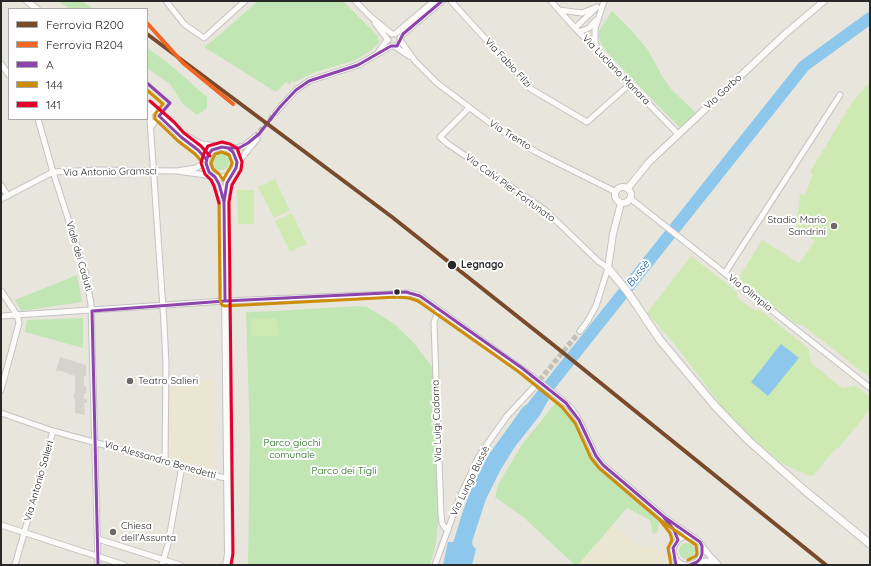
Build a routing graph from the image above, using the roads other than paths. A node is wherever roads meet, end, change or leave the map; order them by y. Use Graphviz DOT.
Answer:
graph roads {
  1 [pos="27,1"];
  2 [pos="166,1"];
  3 [pos="355,1"];
  4 [pos="434,1"];
  5 [pos="442,1"];
  6 [pos="451,1"];
  7 [pos="603,1"];
  8 [pos="824,1"];
  9 [pos="242,2"];
  10 [pos="552,2"];
  11 [pos="597,7"];
  12 [pos="35,8"];
  13 [pos="559,10"];
  14 [pos="421,15"];
  15 [pos="371,17"];
  16 [pos="598,18"];
  17 [pos="577,30"];
  18 [pos="397,37"];
  19 [pos="388,40"];
  20 [pos="393,46"];
  21 [pos="377,53"];
  22 [pos="599,53"];
  23 [pos="415,61"];
  24 [pos="1,64"];
  25 [pos="8,74"];
  26 [pos="630,84"];
  27 [pos="840,95"];
  28 [pos="148,106"];
  29 [pos="469,108"];
  30 [pos="276,112"];
  31 [pos="159,116"];
  32 [pos="38,120"];
  33 [pos="171,126"];
  34 [pos="151,127"];
  35 [pos="678,134"];
  36 [pos="218,147"];
  37 [pos="228,148"];
  38 [pos="206,160"];
  39 [pos="236,168"];
  40 [pos="152,171"];
  41 [pos="177,171"];
  42 [pos="53,172"];
  43 [pos="231,175"];
  44 [pos="214,176"];
  45 [pos="1,185"];
  46 [pos="628,188"];
  47 [pos="616,192"];
  48 [pos="8,196"];
  49 [pos="1,199"];
  50 [pos="630,199"];
  51 [pos="224,202"];
  52 [pos="621,203"];
  53 [pos="608,268"];
  54 [pos="724,272"];
  55 [pos="1,291"];
  56 [pos="225,302"];
  57 [pos="163,306"];
  58 [pos="92,310"];
  59 [pos="438,310"];
  60 [pos="16,315"];
  61 [pos="1,316"];
  62 [pos="580,331"];
  63 [pos="535,386"];
  64 [pos="870,388"];
  65 [pos="1,390"];
  66 [pos="1,413"];
  67 [pos="53,431"];
  68 [pos="95,442"];
  69 [pos="165,461"];
  70 [pos="182,466"];
  71 [pos="226,478"];
  72 [pos="662,516"];
  73 [pos="1,524"];
  74 [pos="448,530"];
  75 [pos="24,532"];
  76 [pos="692,537"];
  77 [pos="98,539"];
  78 [pos="678,540"];
  79 [pos="870,544"];
  80 [pos="702,546"];
  81 [pos="228,554"];
  82 [pos="98,556"];
  83 [pos="163,562"];
  84 [pos="676,562"];
  85 [pos="697,562"];
  86 [pos="720,564"];
  87 [pos="15,565"];
  88 [pos="98,565"];
  89 [pos="124,565"];
  90 [pos="180,565"];
  91 [pos="226,565"];
  92 [pos="230,565"];
  93 [pos="435,565"];
  94 [pos="686,565"];
  95 [pos="689,565"];
  1 -- 12 [label="street"];
  2 -- 9 [label="street"];
  3 -- 15 [label="street"];
  4 -- 14 [label="street"];
  5 -- 14 [label="street"];
  6 -- 26 [label="street, Via Fabio Filzi"];
  7 -- 11 [label="street"];
  7 -- 16 [label="street"];
  8 -- 35 [label="street, Via Garbo"];
  10 -- 13 [label="street, Via Luciano Manara"];
  11 -- 13 [label="street"];
  11 -- 17 [label="street"];
  13 -- 17 [label="street, Via Luciano Manara"];
  14 -- 18 [label="street"];
  15 -- 18 [label="street, Via Trento"];
  15 -- 19 [label="street"];
  16 -- 17 [label="street"];
  16 -- 22 [label="street"];
  17 -- 22 [label="street, Via Luciano Manara"];
  18 -- 19 [label="street"];
  18 -- 20 [label="street"];
  18 -- 23 [label="street, Via Trento"];
  19 -- 20 [label="street"];
  19 -- 21 [label="street"];
  20 -- 21 [label="street"];
  20 -- 23 [label="street, Via Trento"];
  21 -- 30 [label="street"];
  22 -- 26 [label="street, Via Luciano Manara"];
  23 -- 29 [label="street, Via Trento"];
  24 -- 25 [label="street"];
  26 -- 35 [label="street, Via Luciano Manara"];
  27 -- 54 [label="street"];
  28 -- 31 [label="street"];
  28 -- 34 [label="street"];
  29 -- 47 [label="street, Via Trento"];
  29 -- 53 [label="street, Via Calvi Pier Fortunato"];
  31 -- 33 [label="street"];
  31 -- 34 [label="street"];
  32 -- 42 [label="street, Viale dei Caduti"];
  33 -- 36 [label="street"];
  33 -- 38 [label="street"];
  34 -- 40 [label="street"];
  35 -- 46 [label="street, Via Garbo"];
  36 -- 37 [label="street"];
  36 -- 38 [label="street"];
  37 -- 39 [label="street"];
  37 -- 39 [label="street"];
  38 -- 41 [label="street, Via Antonio Gramsci"];
  38 -- 44 [label="street"];
  39 -- 43 [label="street"];
  40 -- 41 [label="street, Via Antonio Gramsci"];
  40 -- 42 [label="street, Via Antonio Gramsci"];
  40 -- 57 [label="street"];
  41 -- 44 [label="street, Via Antonio Gramsci"];
  42 -- 48 [label="street, Via Antonio Gramsci"];
  42 -- 58 [label="street, Viale dei Caduti"];
  43 -- 44 [label="street"];
  43 -- 51 [label="street"];
  44 -- 51 [label="street"];
  45 -- 48 [label="street"];
  46 -- 47 [label="street"];
  46 -- 50 [label="street"];
  47 -- 52 [label="street"];
  48 -- 49 [label="street, Via Antonio Gramsci"];
  50 -- 52 [label="street"];
  50 -- 54 [label="street, Via Olimpia"];
  51 -- 56 [label="street"];
  52 -- 53 [label="street"];
  53 -- 62 [label="street"];
  53 -- 79 [label="main road"];
  54 -- 64 [label="street, Via Olimpia"];
  55 -- 60 [label="street"];
  56 -- 57 [label="street"];
  56 -- 59 [label="street"];
  56 -- 71 [label="street"];
  57 -- 58 [label="street"];
  57 -- 69 [label="street"];
  58 -- 60 [label="street"];
  58 -- 68 [label="street, Viale dei Caduti"];
  59 -- 72 [label="street, bridge"];
  59 -- 74 [label="street, Via Luigi Cadorna"];
  60 -- 61 [label="street"];
  60 -- 65 [label="street"];
  63 -- 74 [label="street, Via Lungo Bussè"];
  66 -- 67 [label="street, Via Alessandro Benedetti"];
  67 -- 68 [label="street, Via Alessandro Benedetti"];
  67 -- 75 [label="street, Via Antonio Salieri"];
  68 -- 69 [label="street, Via Alessandro Benedetti"];
  68 -- 77 [label="street, Viale dei Caduti"];
  69 -- 70 [label="street, Via Alessandro Benedetti"];
  70 -- 71 [label="street, Via Alessandro Benedetti"];
  70 -- 83 [label="street"];
  71 -- 81 [label="street"];
  72 -- 76 [label="street"];
  72 -- 78 [label="street"];
  73 -- 75 [label="street"];
  74 -- 93 [label="street, Via Lungo Bussè"];
  75 -- 82 [label="street"];
  75 -- 87 [label="street, Via Antonio Salieri"];
  76 -- 78 [label="street"];
  76 -- 80 [label="street"];
  77 -- 82 [label="street, Viale dei Caduti"];
  77 -- 83 [label="street"];
  78 -- 84 [label="street"];
  80 -- 85 [label="street"];
  80 -- 86 [label="street"];
  81 -- 91 [label="street"];
  81 -- 92 [label="street"];
  82 -- 88 [label="street, Viale dei Caduti"];
  82 -- 89 [label="street"];
  83 -- 90 [label="street"];
  84 -- 94 [label="street"];
  85 -- 86 [label="street"];
  85 -- 95 [label="street"];
}
